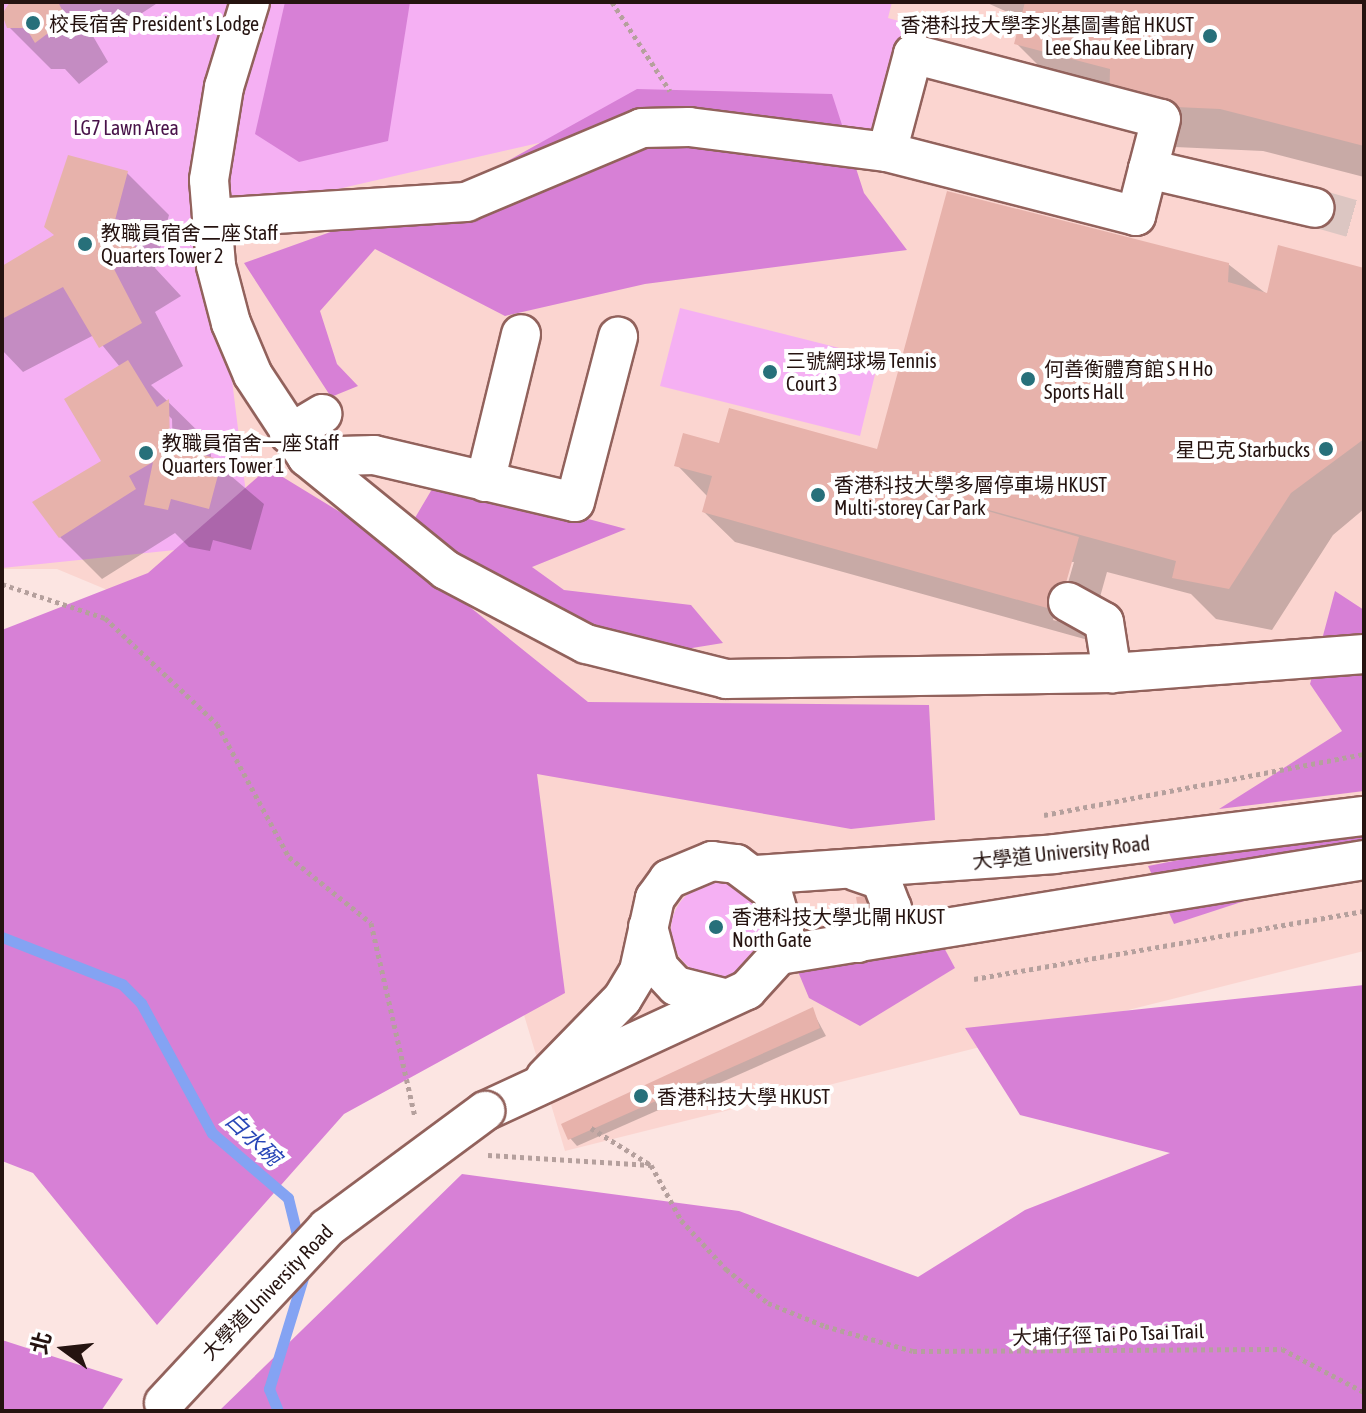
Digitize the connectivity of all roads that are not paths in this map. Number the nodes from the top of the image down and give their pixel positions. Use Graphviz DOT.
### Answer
graph roads {
  1 [pos="250,2"];
  2 [pos="887,152"];
  3 [pos="1148,169"];
  4 [pos="1315,208"];
  5 [pos="212,218"];
  6 [pos="521,334"];
  7 [pos="618,337"];
  8 [pos="322,414"];
  9 [pos="298,445"];
  10 [pos="485,482"];
  11 [pos="1068,602"];
  12 [pos="1364,654"];
  13 [pos="1112,673"];
  14 [pos="1364,816"];
  15 [pos="1364,860"];
  16 [pos="855,871"];
  17 [pos="757,875"];
  18 [pos="648,921"];
  19 [pos="858,943"];
  20 [pos="779,955"];
  21 [pos="724,998"];
  22 [pos="545,1078"];
  23 [pos="161,1407"];
  1 -- 5 [label="street"];
  2 -- 3 [label="street"];
  2 -- 3 [label="street"];
  2 -- 5 [label="street"];
  3 -- 4 [label="street"];
  5 -- 9 [label="street"];
  6 -- 10 [label="street"];
  7 -- 10 [label="street"];
  8 -- 9 [label="street"];
  9 -- 10 [label="street"];
  9 -- 13 [label="street"];
  11 -- 13 [label="street"];
  12 -- 13 [label="street"];
  14 -- 16 [label="street, 大學道 University Road"];
  15 -- 19 [label="street"];
  16 -- 17 [label="street, 大學道 University Road"];
  16 -- 19 [label="street"];
  17 -- 18 [label="street, 大學道 University Road"];
  17 -- 20 [label="street"];
  18 -- 21 [label="street"];
  18 -- 22 [label="street, 大學道 University Road"];
  19 -- 20 [label="street"];
  20 -- 21 [label="street, 大學道 University Road"];
  21 -- 22 [label="street, 大學道 University Road"];
  22 -- 23 [label="street, 大學道 University Road, bridge"];
}
